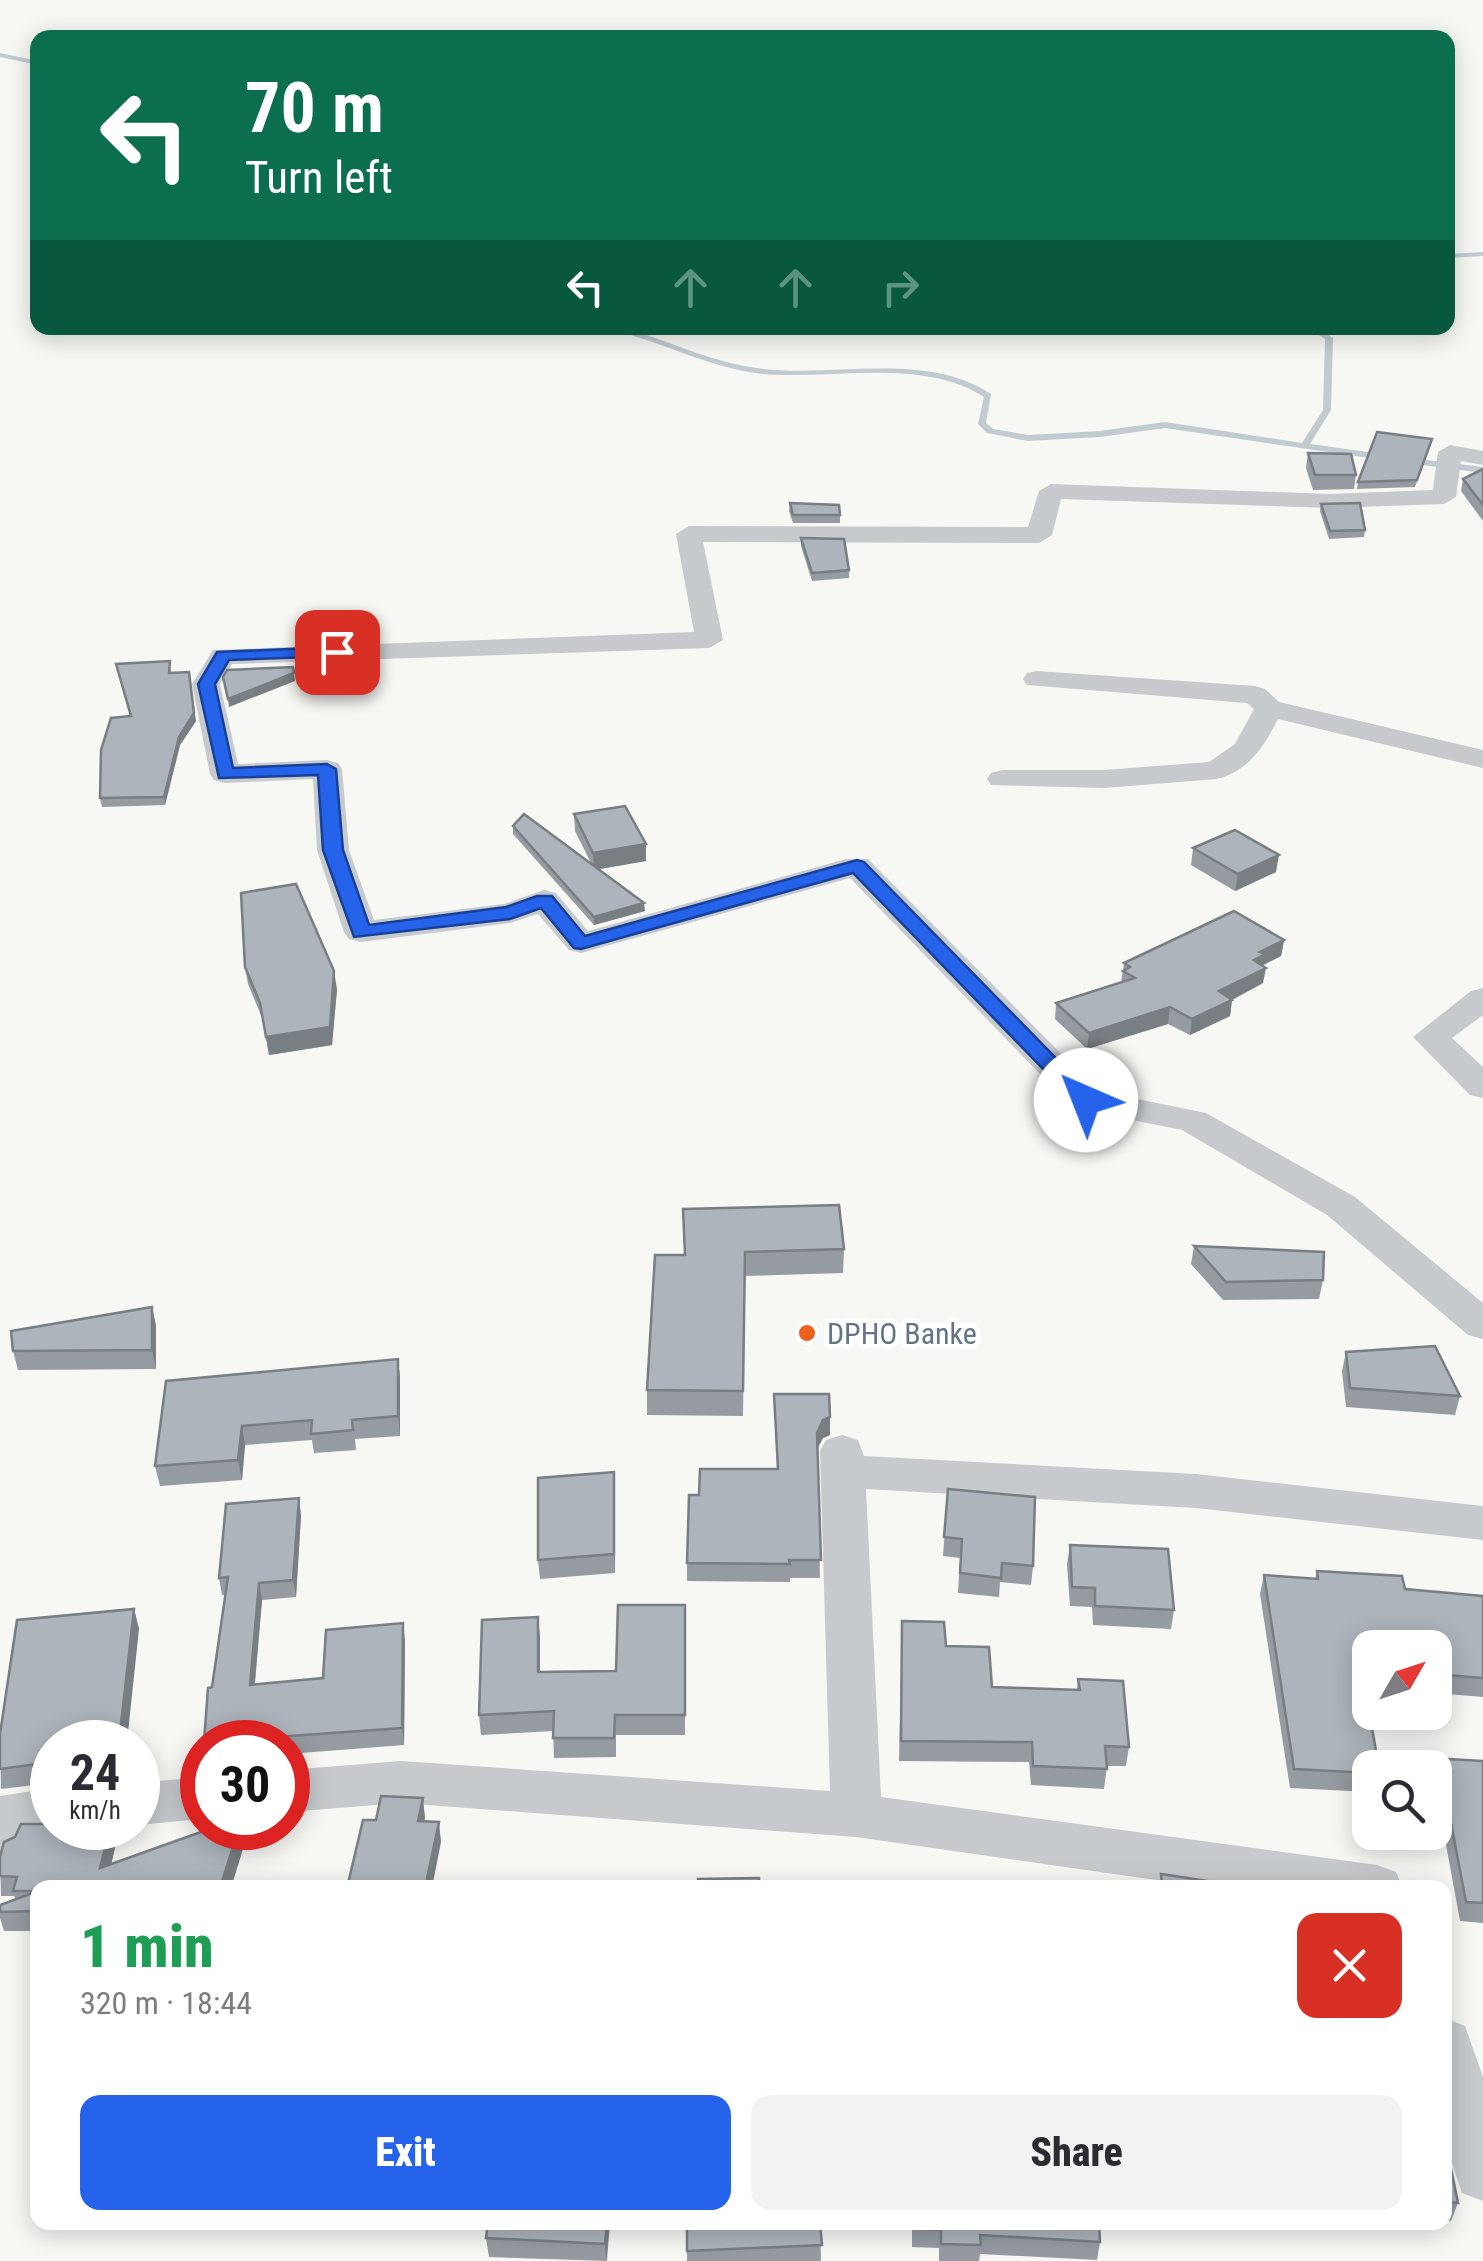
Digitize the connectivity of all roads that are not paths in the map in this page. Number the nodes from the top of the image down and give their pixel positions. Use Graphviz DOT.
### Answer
graph roads {
  1 [pos="1483,458"];
  2 [pos="1037,680"];
  3 [pos="1269,708"];
  4 [pos="1483,759"];
  5 [pos="1002,779"];
  6 [pos="1483,998"];
  7 [pos="1483,1087"];
  8 [pos="1483,1325"];
  9 [pos="1483,1523"];
  10 [pos="310,1789"];
  11 [pos="30,1812"];
  12 [pos="856,1815"];
  13 [pos="0,1839"];
  14 [pos="1320,1880"];
  15 [pos="1452,2068"];
  16 [pos="1483,2173"];
  1 -- 8 [label="street"];
  2 -- 3 [label="street"];
  3 -- 4 [label="street"];
  3 -- 5 [label="street"];
  6 -- 7 [label="street"];
  9 -- 12 [label="street"];
  10 -- 12 [label="street"];
  11 -- 13 [label="street"];
  12 -- 14 [label="street"];
  15 -- 16 [label="street"];
}
